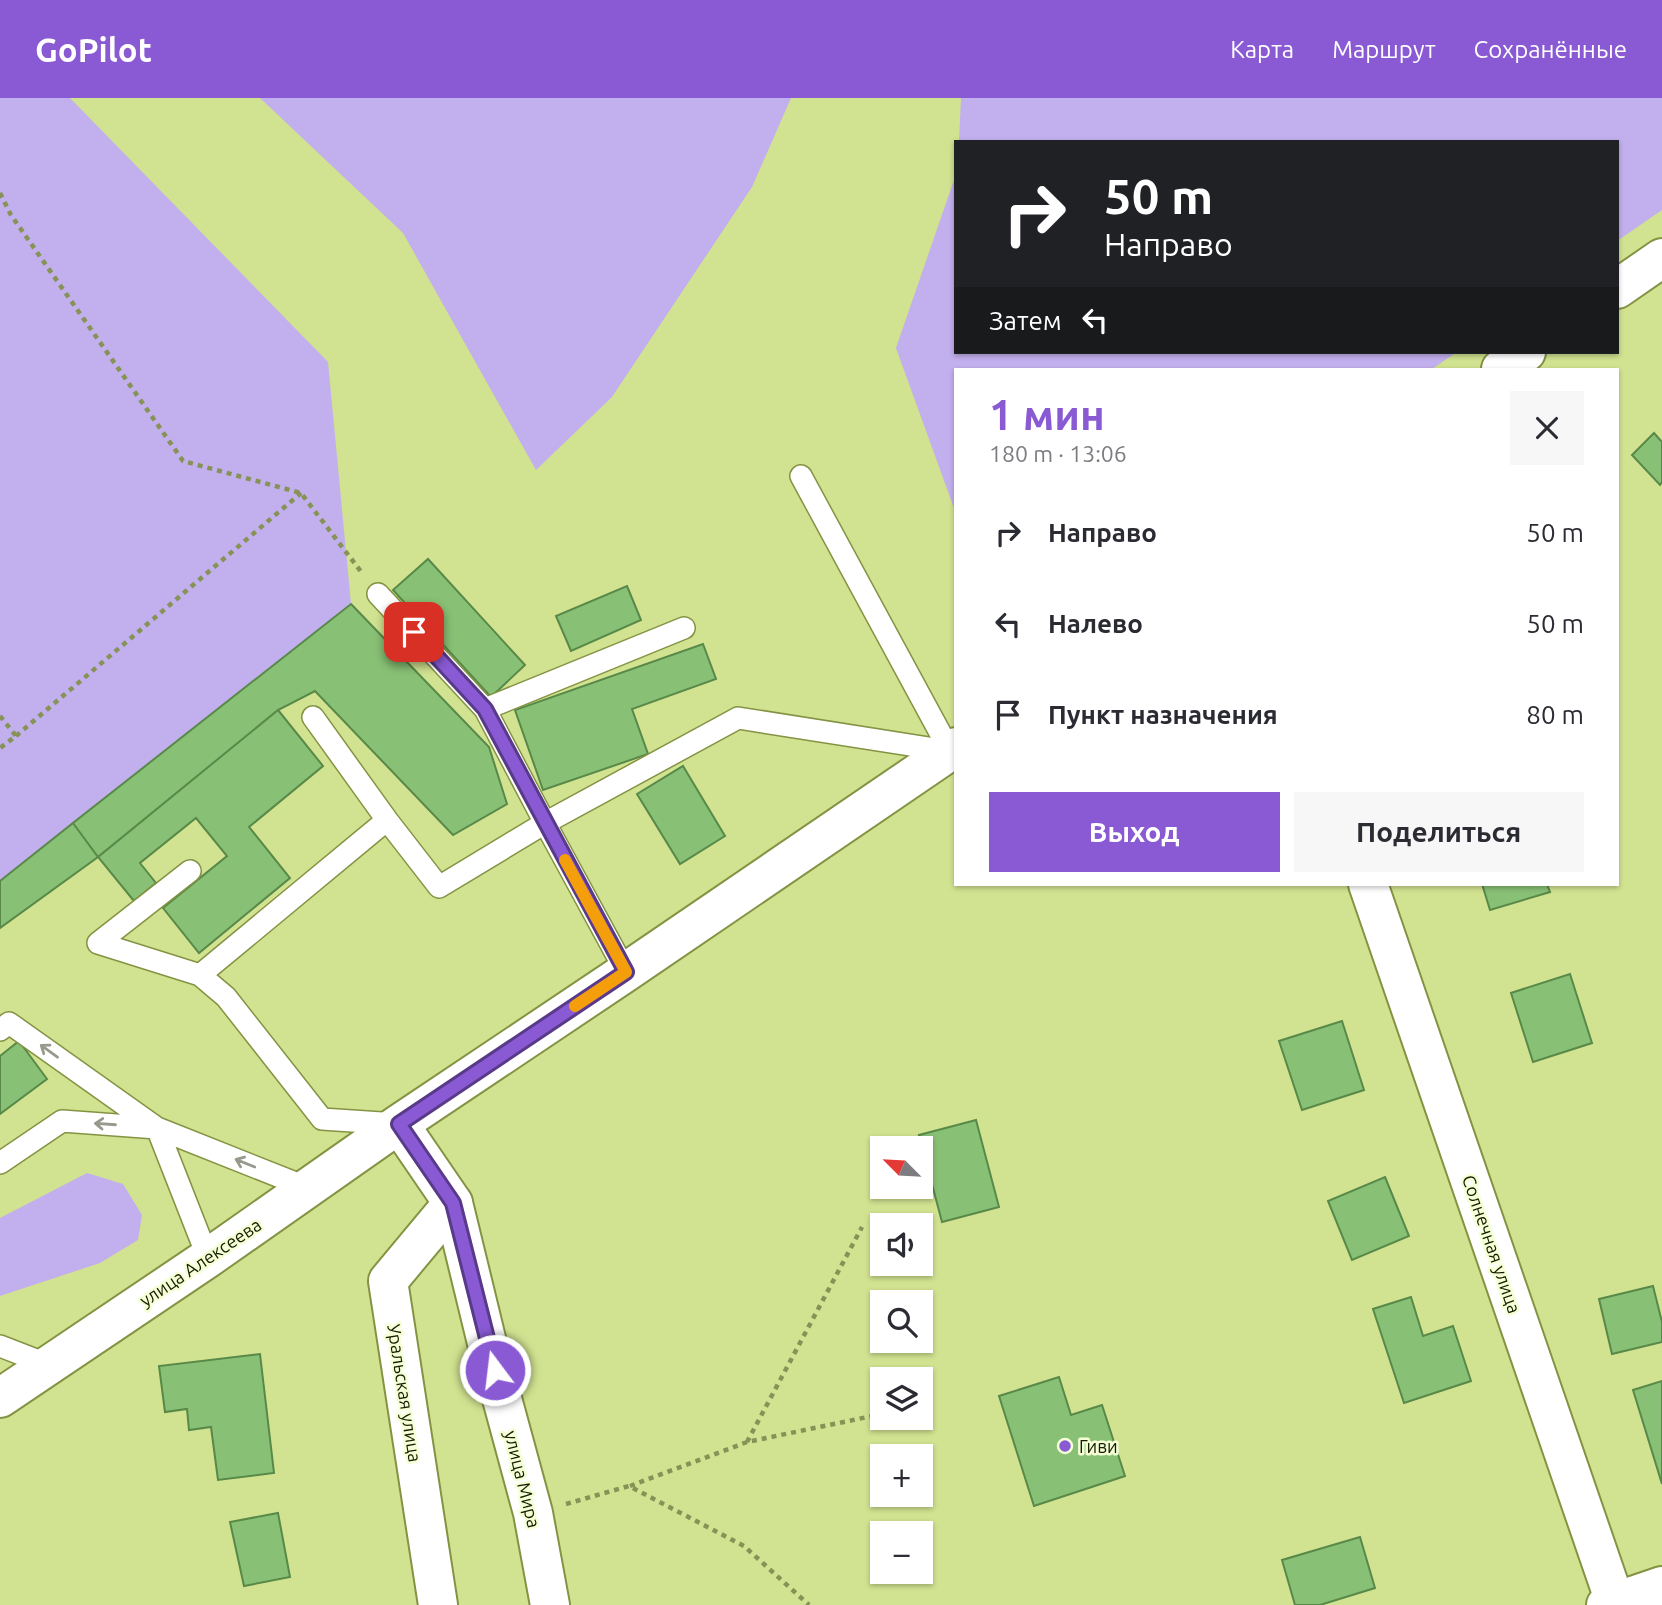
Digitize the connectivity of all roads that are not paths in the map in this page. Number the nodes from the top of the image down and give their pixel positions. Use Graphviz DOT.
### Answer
graph roads {
  1 [pos="1662,258"];
  2 [pos="1619,288"];
  3 [pos="1523,354"];
  4 [pos="1502,368"];
  5 [pos="801,476"];
  6 [pos="378,594"];
  7 [pos="684,628"];
  8 [pos="485,709"];
  9 [pos="313,717"];
  10 [pos="953,749"];
  11 [pos="387,820"];
  12 [pos="545,823"];
  13 [pos="190,871"];
  14 [pos="1369,886"];
  15 [pos="626,972"];
  16 [pos="200,975"];
  17 [pos="0,1030"];
  18 [pos="399,1124"];
  19 [pos="157,1128"];
  20 [pos="0,1163"];
  21 [pos="308,1188"];
  22 [pos="453,1203"];
  23 [pos="208,1258"];
  24 [pos="0,1346"];
  25 [pos="49,1365"];
  26 [pos="0,1398"];
  27 [pos="1662,1586"];
  28 [pos="1613,1604"];
  29 [pos="438,1605"];
  30 [pos="550,1605"];
  1 -- 2 [label="main road"];
  3 -- 4 [label="main road"];
  5 -- 10 [label="lane"];
  6 -- 8 [label="lane"];
  7 -- 8 [label="lane"];
  8 -- 12 [label="lane"];
  9 -- 11 [label="lane"];
  10 -- 12 [label="lane"];
  10 -- 15 [label="main road, улица Алексеева"];
  11 -- 12 [label="lane"];
  11 -- 16 [label="lane"];
  12 -- 15 [label="lane"];
  13 -- 16 [label="lane"];
  14 -- 28 [label="main road, Солнечная улица"];
  15 -- 18 [label="main road, улица Алексеева"];
  16 -- 18 [label="lane"];
  19 -- 17 [label="lane, one-way"];
  18 -- 21 [label="main road, улица Алексеева"];
  18 -- 22 [label="main road, улица Мира"];
  19 -- 20 [label="lane, one-way"];
  21 -- 19 [label="lane, one-way"];
  19 -- 23 [label="lane"];
  21 -- 23 [label="main road, улица Алексеева"];
  22 -- 29 [label="main road, Уральская улица"];
  22 -- 30 [label="main road, улица Мира"];
  23 -- 25 [label="main road, улица Алексеева"];
  24 -- 25 [label="lane"];
  25 -- 26 [label="main road, улица Алексеева"];
  27 -- 28 [label="main road"];
}
